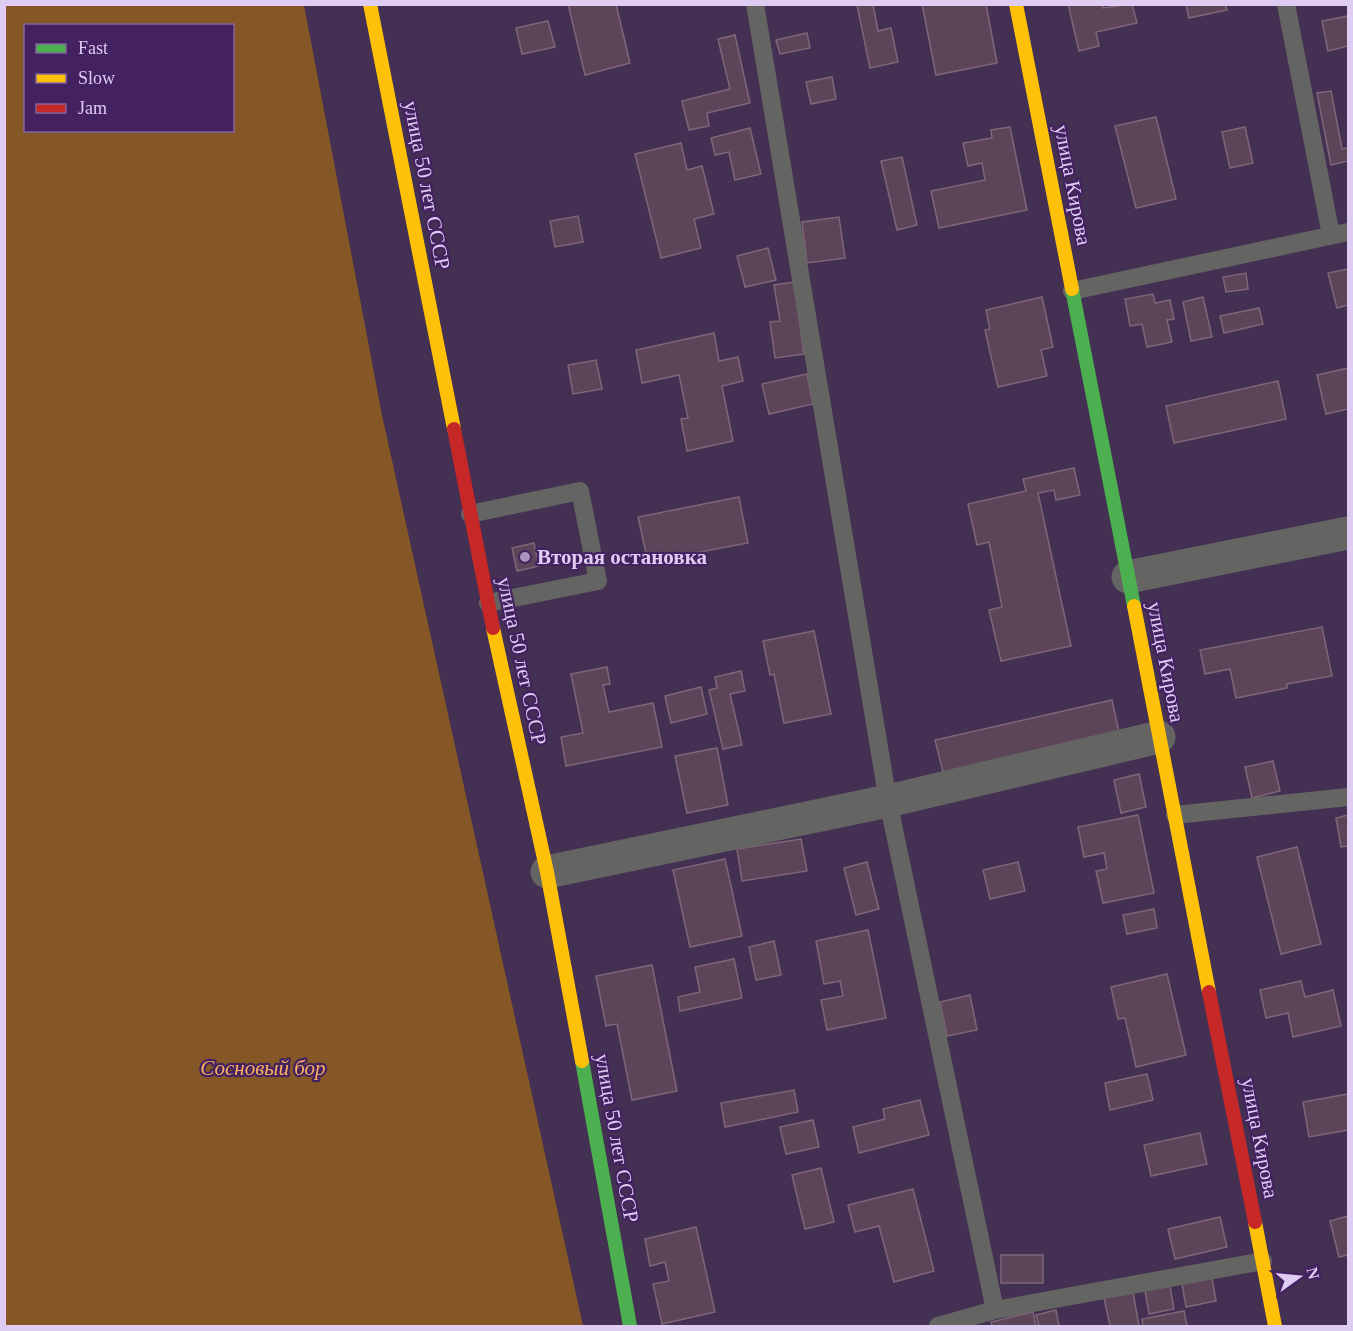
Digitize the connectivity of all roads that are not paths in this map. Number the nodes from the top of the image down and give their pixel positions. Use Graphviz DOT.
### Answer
graph roads {
  1 [pos="370,4"];
  2 [pos="755,4"];
  3 [pos="1016,4"];
  4 [pos="1286,4"];
  5 [pos="1340,233"];
  6 [pos="1072,291"];
  7 [pos="470,514"];
  8 [pos="1348,533"];
  9 [pos="1128,577"];
  10 [pos="488,603"];
  11 [pos="1159,737"];
  12 [pos="1348,797"];
  13 [pos="888,801"];
  14 [pos="1175,815"];
  15 [pos="547,872"];
  16 [pos="1263,1261"];
  17 [pos="995,1310"];
  18 [pos="630,1326"];
  19 [pos="938,1326"];
  20 [pos="1275,1326"];
  1 -- 7 [label="street, улица 50 лет СССР"];
  2 -- 13 [label="lane"];
  3 -- 6 [label="street, улица Кирова"];
  4 -- 5 [label="lane"];
  5 -- 6 [label="lane"];
  6 -- 9 [label="street, улица Кирова"];
  7 -- 10 [label="street, улица 50 лет СССР"];
  7 -- 10 [label="lane"];
  8 -- 9 [label="street"];
  9 -- 11 [label="street, улица Кирова"];
  10 -- 15 [label="street, улица 50 лет СССР"];
  11 -- 13 [label="street"];
  11 -- 14 [label="street, улица Кирова"];
  12 -- 14 [label="lane"];
  13 -- 15 [label="street"];
  13 -- 17 [label="lane"];
  14 -- 16 [label="street, улица Кирова"];
  15 -- 18 [label="street, улица 50 лет СССР"];
  16 -- 17 [label="lane"];
  16 -- 20 [label="street, улица Кирова"];
  17 -- 19 [label="lane"];
}
